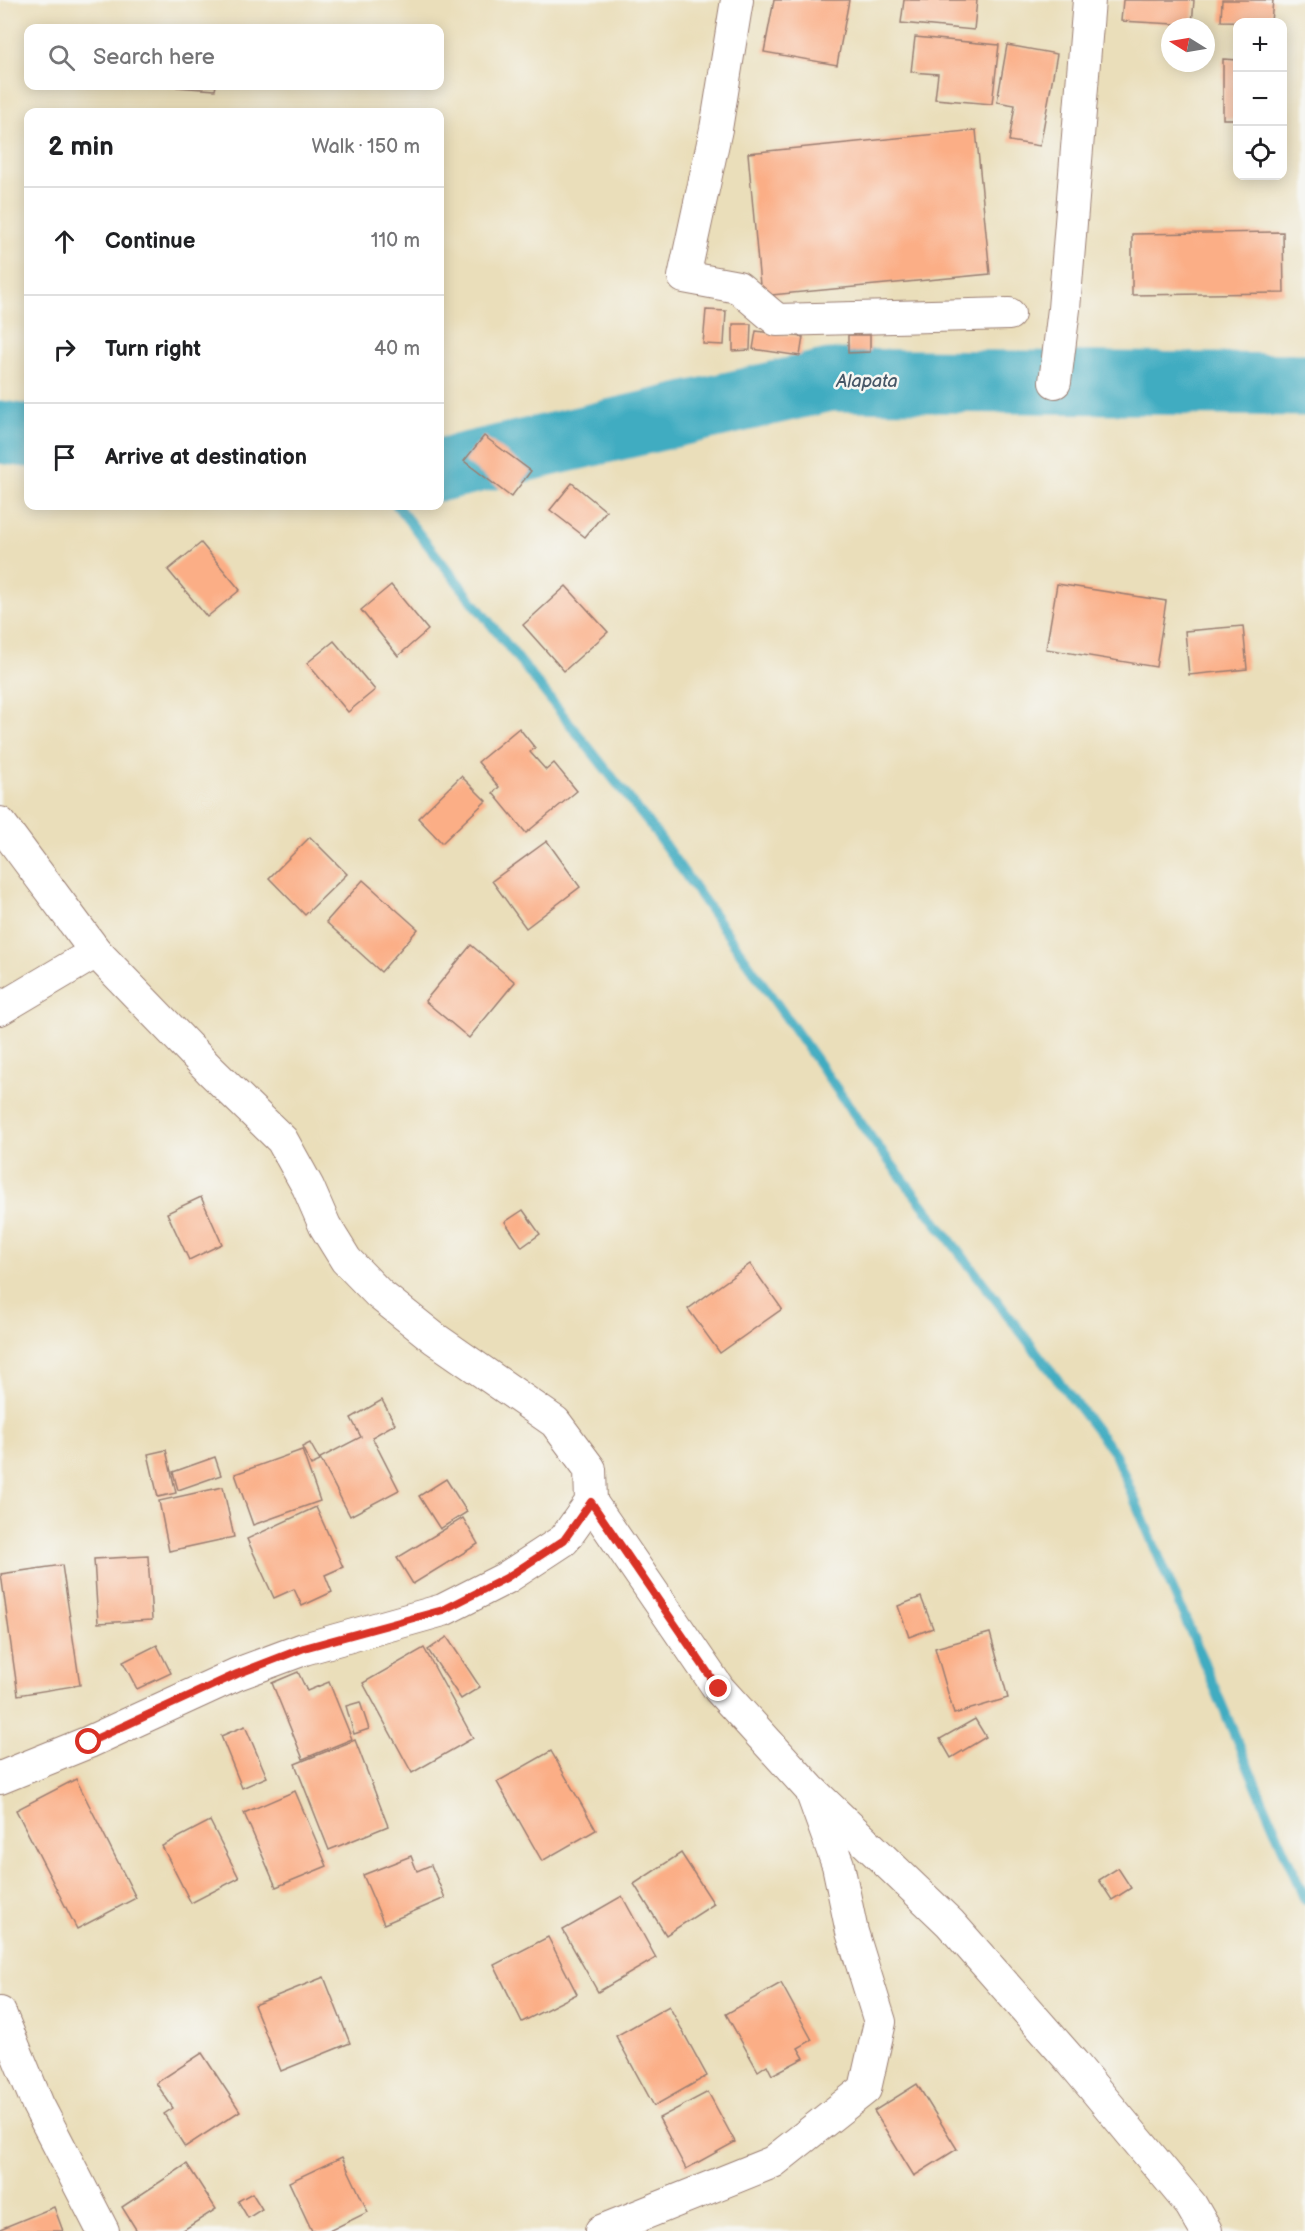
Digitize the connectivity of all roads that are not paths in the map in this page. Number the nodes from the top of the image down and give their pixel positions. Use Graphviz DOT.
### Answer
graph roads {
  1 [pos="737,0"];
  2 [pos="1089,0"];
  3 [pos="1009,314"];
  4 [pos="1055,382"];
  5 [pos="0,823"];
  6 [pos="96,952"];
  7 [pos="0,1009"];
  8 [pos="591,1502"];
  9 [pos="0,1778"];
  10 [pos="810,1789"];
  11 [pos="0,2013"];
  12 [pos="103,2231"];
  13 [pos="601,2231"];
  14 [pos="1206,2231"];
  1 -- 3 [label="street"];
  2 -- 4 [label="street"];
  5 -- 6 [label="street"];
  6 -- 7 [label="street"];
  6 -- 8 [label="street"];
  8 -- 9 [label="street"];
  8 -- 10 [label="street"];
  10 -- 13 [label="street"];
  10 -- 14 [label="street"];
  11 -- 12 [label="street"];
}
